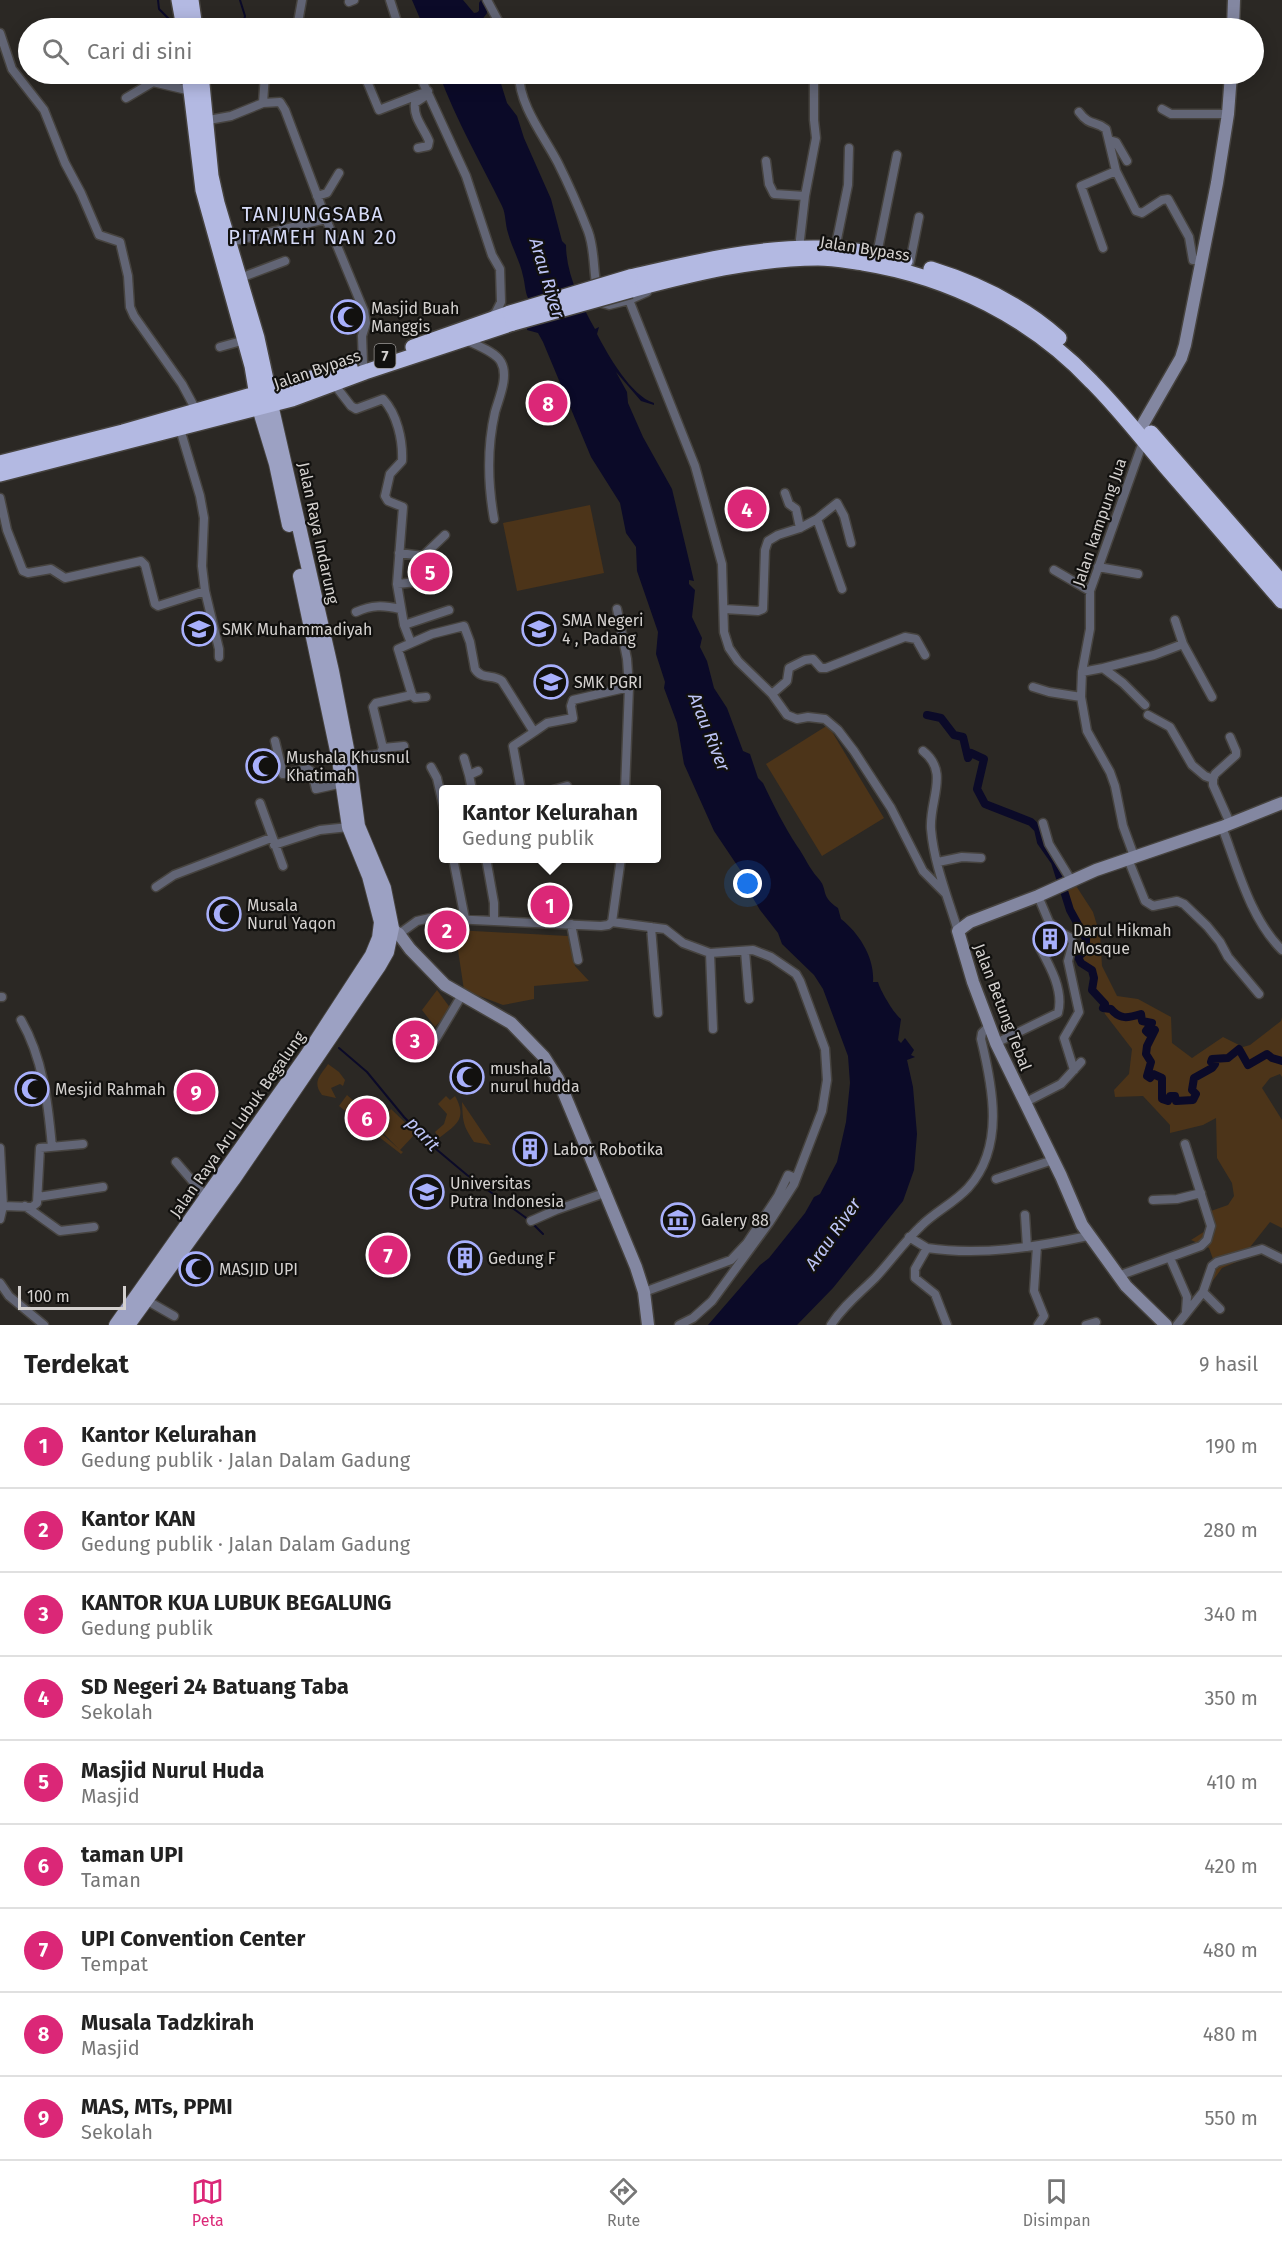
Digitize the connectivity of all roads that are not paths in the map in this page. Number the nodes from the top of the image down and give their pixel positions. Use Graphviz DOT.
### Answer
graph roads {
  1 [pos="179,0"];
  2 [pos="191,0"];
  3 [pos="302,0"];
  4 [pos="390,0"];
  5 [pos="487,0"];
  6 [pos="1234,0"];
  7 [pos="182,18"];
  8 [pos="194,18"];
  9 [pos="299,18"];
  10 [pos="396,18"];
  11 [pos="497,18"];
  12 [pos="1233,18"];
  13 [pos="0,33"];
  14 [pos="18,76"];
  15 [pos="24,84"];
  16 [pos="150,84"];
  17 [pos="161,84"];
  18 [pos="190,84"];
  19 [pos="201,84"];
  20 [pos="264,84"];
  21 [pos="368,84"];
  22 [pos="425,84"];
  23 [pos="520,84"];
  24 [pos="814,84"];
  25 [pos="1230,84"];
  26 [pos="191,91"];
  27 [pos="429,92"];
  28 [pos="126,98"];
  29 [pos="263,103"];
  30 [pos="1162,109"];
  31 [pos="1079,112"];
  32 [pos="1227,114"];
  33 [pos="199,121"];
  34 [pos="1109,140"];
  35 [pos="418,148"];
  36 [pos="849,148"];
  37 [pos="897,155"];
  38 [pos="766,161"];
  39 [pos="1127,161"];
  40 [pos="1116,171"];
  41 [pos="339,172"];
  42 [pos="317,196"];
  43 [pos="805,196"];
  44 [pos="919,217"];
  45 [pos="326,219"];
  46 [pos="230,242"];
  47 [pos="799,248"];
  48 [pos="1103,248"];
  49 [pos="835,249"];
  50 [pos="819,253"];
  51 [pos="877,254"];
  52 [pos="1201,260"];
  53 [pos="285,261"];
  54 [pos="910,262"];
  55 [pos="240,278"];
  56 [pos="630,289"];
  57 [pos="981,295"];
  58 [pos="512,318"];
  59 [pos="487,320"];
  60 [pos="245,340"];
  61 [pos="466,340"];
  62 [pos="220,347"];
  63 [pos="363,363"];
  64 [pos="332,384"];
  65 [pos="264,399"];
  66 [pos="196,410"];
  67 [pos="180,429"];
  68 [pos="1144,431"];
  69 [pos="0,463"];
  70 [pos="0,474"];
  71 [pos="785,493"];
  72 [pos="0,498"];
  73 [pos="494,519"];
  74 [pos="817,519"];
  75 [pos="800,528"];
  76 [pos="445,535"];
  77 [pos="851,543"];
  78 [pos="399,553"];
  79 [pos="423,556"];
  80 [pos="1098,567"];
  81 [pos="1054,570"];
  82 [pos="1138,574"];
  83 [pos="1282,583"];
  84 [pos="397,584"];
  85 [pos="842,589"];
  86 [pos="205,591"];
  87 [pos="1090,591"];
  88 [pos="1281,598"];
  89 [pos="400,609"];
  90 [pos="616,609"];
  91 [pos="723,609"];
  92 [pos="449,610"];
  93 [pos="356,612"];
  94 [pos="1175,620"];
  95 [pos="404,625"];
  96 [pos="411,643"];
  97 [pos="1183,644"];
  98 [pos="925,655"];
  99 [pos="219,657"];
  100 [pos="1103,668"];
  101 [pos="1082,672"];
  102 [pos="629,687"];
  103 [pos="1033,687"];
  104 [pos="772,694"];
  105 [pos="412,695"];
  106 [pos="426,697"];
  107 [pos="1081,697"];
  108 [pos="1212,697"];
  109 [pos="1145,705"];
  110 [pos="1149,715"];
  111 [pos="534,732"];
  112 [pos="1230,737"];
  113 [pos="275,741"];
  114 [pos="404,746"];
  115 [pos="383,748"];
  116 [pos="923,751"];
  117 [pos="464,758"];
  118 [pos="344,759"];
  119 [pos="431,767"];
  120 [pos="1213,780"];
  121 [pos="344,783"];
  122 [pos="472,785"];
  123 [pos="520,785"];
  124 [pos="625,785"];
  125 [pos="439,787"];
  126 [pos="260,803"];
  127 [pos="1282,803"];
  128 [pos="1043,823"];
  129 [pos="1226,825"];
  130 [pos="349,826"];
  131 [pos="273,842"];
  132 [pos="981,858"];
  133 [pos="1131,858"];
  134 [pos="938,862"];
  135 [pos="454,863"];
  136 [pos="487,863"];
  137 [pos="620,863"];
  138 [pos="283,866"];
  139 [pos="1066,882"];
  140 [pos="156,887"];
  141 [pos="945,893"];
  142 [pos="1038,896"];
  143 [pos="465,919"];
  144 [pos="494,920"];
  145 [pos="612,922"];
  146 [pos="571,924"];
  147 [pos="651,927"];
  148 [pos="391,928"];
  149 [pos="958,931"];
  150 [pos="379,938"];
  151 [pos="1040,948"];
  152 [pos="410,949"];
  153 [pos="1282,950"];
  154 [pos="745,951"];
  155 [pos="387,952"];
  156 [pos="710,953"];
  157 [pos="372,955"];
  158 [pos="578,960"];
  159 [pos="1259,994"];
  160 [pos="462,995"];
  161 [pos="749,999"];
  162 [pos="658,1013"];
  163 [pos="21,1020"];
  164 [pos="989,1026"];
  165 [pos="713,1029"];
  166 [pos="434,1042"];
  167 [pos="996,1043"];
  168 [pos="311,1058"];
  169 [pos="1081,1062"];
  170 [pos="1074,1070"];
  171 [pos="1024,1103"];
  172 [pos="83,1144"];
  173 [pos="1185,1144"];
  174 [pos="52,1147"];
  175 [pos="0,1148"];
  176 [pos="1053,1160"];
  177 [pos="176,1162"];
  178 [pos="996,1179"];
  179 [pos="794,1184"];
  180 [pos="103,1187"];
  181 [pos="607,1192"];
  182 [pos="1201,1193"];
  183 [pos="38,1197"];
  184 [pos="207,1198"];
  185 [pos="1153,1200"];
  186 [pos="3,1206"];
  187 [pos="25,1206"];
  188 [pos="1025,1215"];
  189 [pos="0,1219"];
  190 [pos="531,1221"];
  191 [pos="94,1227"];
  192 [pos="1088,1236"];
  193 [pos="909,1237"];
  194 [pos="178,1246"];
  195 [pos="1037,1246"];
  196 [pos="1027,1247"];
  197 [pos="927,1248"];
  198 [pos="1170,1258"];
  199 [pos="1282,1259"];
  200 [pos="1118,1276"];
  201 [pos="0,1283"];
  202 [pos="644,1292"];
  203 [pos="1203,1292"];
  204 [pos="146,1300"];
  205 [pos="1220,1309"];
  206 [pos="1186,1312"];
  207 [pos="174,1317"];
  208 [pos="1096,1322"];
  209 [pos="44,1325"];
  210 [pos="116,1325"];
  211 [pos="128,1325"];
  212 [pos="648,1325"];
  213 [pos="679,1325"];
  214 [pos="831,1325"];
  215 [pos="947,1325"];
  216 [pos="1038,1325"];
  217 [pos="1086,1325"];
  218 [pos="1166,1325"];
  219 [pos="1177,1325"];
  1 -- 7 [label="highway"];
  2 -- 8 [label="highway"];
  3 -- 9 [label="street"];
  4 -- 10 [label="street"];
  5 -- 11 [label="street"];
  6 -- 12 [label="street"];
  13 -- 14 [label="street"];
  15 -- 66 [label="street"];
  16 -- 28 [label="street"];
  17 -- 26 [label="street"];
  18 -- 26 [label="highway, Jalan Raya Indarung"];
  19 -- 33 [label="highway, Jalan Raya Indarung"];
  20 -- 29 [label="street"];
  21 -- 27 [label="street"];
  22 -- 27 [label="street"];
  23 -- 56 [label="street"];
  24 -- 43 [label="street"];
  25 -- 32 [label="street, Jalan kampung Jua"];
  26 -- 33 [label="highway, Jalan Raya Indarung"];
  27 -- 35 [label="street"];
  27 -- 59 [label="street"];
  29 -- 33 [label="street"];
  29 -- 42 [label="street"];
  30 -- 32 [label="street"];
  31 -- 34 [label="street"];
  32 -- 52 [label="street, Jalan kampung Jua"];
  33 -- 46 [label="highway, Jalan Raya Indarung"];
  33 -- 60 [label="highway, Jalan Raya Indarung"];
  34 -- 39 [label="street"];
  34 -- 40 [label="street"];
  36 -- 49 [label="street"];
  37 -- 51 [label="street"];
  38 -- 43 [label="street"];
  40 -- 48 [label="street"];
  40 -- 52 [label="street"];
  41 -- 42 [label="street"];
  42 -- 45 [label="street"];
  43 -- 47 [label="street"];
  44 -- 54 [label="street"];
  45 -- 46 [label="street"];
  45 -- 63 [label="street"];
  46 -- 55 [label="highway, Jalan Raya Indarung"];
  47 -- 50 [label="highway, Jalan Bypass"];
  47 -- 56 [label="highway, Jalan Bypass"];
  49 -- 50 [label="highway, Jalan Bypass"];
  49 -- 51 [label="highway, Jalan Bypass"];
  50 -- 56 [label="highway, Jalan Bypass"];
  50 -- 57 [label="highway, Jalan Bypass"];
  51 -- 54 [label="highway, Jalan Bypass"];
  52 -- 68 [label="street, Jalan kampung Jua"];
  53 -- 55 [label="street"];
  54 -- 57 [label="highway, Jalan Bypass"];
  55 -- 65 [label="highway, Jalan Raya Indarung"];
  56 -- 58 [label="highway, Jalan Bypass, bridge"];
  56 -- 91 [label="street"];
  57 -- 68 [label="highway, Jalan Bypass"];
  58 -- 59 [label="highway, Jalan Bypass / 7"];
  58 -- 61 [label="highway, Jalan Bypass"];
  59 -- 63 [label="highway, Jalan Bypass / 7"];
  60 -- 62 [label="street"];
  60 -- 65 [label="highway, Jalan Raya Indarung"];
  61 -- 64 [label="highway, Jalan Bypass"];
  61 -- 73 [label="street"];
  63 -- 65 [label="highway, Jalan Bypass / 7"];
  64 -- 65 [label="highway, Jalan Bypass / 7"];
  64 -- 78 [label="street"];
  65 -- 66 [label="highway, 7"];
  65 -- 67 [label="highway, 7"];
  65 -- 118 [label="main road, Jalan Raya Indarung"];
  66 -- 69 [label="highway, 7"];
  67 -- 70 [label="highway, 7"];
  67 -- 86 [label="street"];
  68 -- 80 [label="street, Jalan kampung Jua"];
  68 -- 83 [label="highway, Jalan Bypass"];
  68 -- 88 [label="highway, Jalan Bypass"];
  71 -- 75 [label="street"];
  72 -- 86 [label="street"];
  74 -- 75 [label="street"];
  74 -- 77 [label="street"];
  74 -- 85 [label="street"];
  75 -- 91 [label="street"];
  76 -- 79 [label="street"];
  78 -- 79 [label="street"];
  78 -- 84 [label="street"];
  79 -- 84 [label="street"];
  80 -- 82 [label="street"];
  80 -- 87 [label="street, Jalan kampung Jua"];
  81 -- 87 [label="street"];
  84 -- 89 [label="street"];
  86 -- 99 [label="street"];
  87 -- 101 [label="street, Jalan kampung Jua"];
  89 -- 93 [label="street"];
  89 -- 95 [label="street"];
  90 -- 102 [label="street"];
  91 -- 104 [label="street"];
  92 -- 95 [label="street"];
  94 -- 97 [label="street"];
  95 -- 96 [label="street"];
  96 -- 105 [label="street"];
  96 -- 111 [label="street"];
  97 -- 100 [label="street"];
  97 -- 108 [label="street"];
  98 -- 104 [label="street"];
  100 -- 101 [label="street"];
  100 -- 109 [label="street"];
  101 -- 107 [label="street, Jalan kampung Jua"];
  102 -- 111 [label="street"];
  102 -- 124 [label="street"];
  103 -- 107 [label="street"];
  104 -- 141 [label="street"];
  105 -- 106 [label="street"];
  105 -- 115 [label="street"];
  107 -- 133 [label="street, Jalan kampung Jua"];
  110 -- 120 [label="street"];
  111 -- 123 [label="street"];
  112 -- 120 [label="street"];
  113 -- 121 [label="street"];
  114 -- 115 [label="street"];
  115 -- 118 [label="street"];
  116 -- 134 [label="street"];
  117 -- 122 [label="street"];
  118 -- 121 [label="main road, Jalan Raya Indarung"];
  118 -- 148 [label="main road, Jalan Raya Indarung"];
  119 -- 125 [label="street"];
  120 -- 129 [label="street"];
  121 -- 130 [label="main road, Jalan Raya Indarung"];
  126 -- 131 [label="street"];
  127 -- 129 [label="street, Jalan Betung Tebal"];
  128 -- 139 [label="street"];
  129 -- 133 [label="street, Jalan Betung Tebal"];
  129 -- 153 [label="street"];
  130 -- 131 [label="street"];
  130 -- 148 [label="main road, Jalan Raya Indarung"];
  131 -- 138 [label="street"];
  131 -- 140 [label="street"];
  132 -- 134 [label="street"];
  133 -- 139 [label="street, Jalan Betung Tebal"];
  133 -- 159 [label="street, Jalan kampung Jua"];
  134 -- 141 [label="street"];
  135 -- 143 [label="street"];
  136 -- 144 [label="street"];
  137 -- 145 [label="street"];
  139 -- 142 [label="street, Jalan Betung Tebal"];
  141 -- 149 [label="street"];
  142 -- 149 [label="street, Jalan Betung Tebal"];
  142 -- 170 [label="street"];
  143 -- 144 [label="street"];
  143 -- 148 [label="street"];
  144 -- 146 [label="street"];
  145 -- 146 [label="street"];
  145 -- 147 [label="street"];
  146 -- 158 [label="street"];
  147 -- 156 [label="street"];
  147 -- 162 [label="street"];
  148 -- 150 [label="main road, Jalan Raya Indarung"];
  148 -- 152 [label="street"];
  148 -- 155 [label="main road, Jalan Raya Indarung"];
  149 -- 164 [label="street, Jalan Betung Tebal"];
  150 -- 157 [label="main road, Jalan Raya Aru Lubuk Begalung"];
  151 -- 167 [label="street"];
  152 -- 155 [label="street"];
  152 -- 160 [label="street"];
  154 -- 156 [label="street"];
  154 -- 161 [label="street"];
  154 -- 179 [label="street"];
  155 -- 157 [label="street"];
  155 -- 168 [label="main road, Jalan Raya Aru Lubuk Begalung"];
  156 -- 165 [label="street"];
  157 -- 168 [label="main road, Jalan Raya Aru Lubuk Begalung"];
  160 -- 166 [label="street"];
  160 -- 181 [label="street"];
  163 -- 174 [label="street"];
  164 -- 167 [label="street, Jalan Betung Tebal"];
  164 -- 193 [label="street"];
  167 -- 171 [label="street, Jalan Betung Tebal"];
  168 -- 184 [label="main road, Jalan Raya Aru Lubuk Begalung"];
  168 -- 194 [label="main road, Jalan Raya Aru Lubuk Begalung"];
  169 -- 170 [label="street"];
  170 -- 171 [label="street"];
  171 -- 176 [label="street, Jalan Betung Tebal"];
  172 -- 174 [label="street"];
  173 -- 182 [label="street"];
  174 -- 183 [label="street"];
  175 -- 186 [label="street"];
  176 -- 178 [label="street"];
  176 -- 192 [label="street, Jalan Betung Tebal"];
  177 -- 184 [label="street"];
  179 -- 202 [label="street"];
  179 -- 213 [label="street"];
  180 -- 183 [label="street"];
  181 -- 190 [label="street"];
  181 -- 202 [label="street"];
  182 -- 185 [label="street"];
  182 -- 198 [label="street"];
  183 -- 187 [label="street"];
  184 -- 194 [label="main road, Jalan Raya Aru Lubuk Begalung"];
  186 -- 187 [label="street"];
  186 -- 189 [label="street"];
  187 -- 191 [label="street"];
  188 -- 196 [label="street"];
  192 -- 195 [label="street"];
  192 -- 200 [label="street, Jalan Betung Tebal"];
  193 -- 197 [label="street"];
  193 -- 214 [label="street"];
  194 -- 204 [label="main road, Jalan Raya Aru Lubuk Begalung"];
  194 -- 210 [label="main road, Jalan Raya Aru Lubuk Begalung"];
  195 -- 196 [label="street"];
  195 -- 216 [label="street"];
  196 -- 197 [label="street"];
  197 -- 215 [label="street"];
  198 -- 200 [label="street"];
  198 -- 206 [label="street"];
  199 -- 203 [label="street"];
  200 -- 218 [label="street, Jalan Betung Tebal"];
  201 -- 209 [label="street"];
  202 -- 212 [label="street"];
  203 -- 205 [label="street"];
  203 -- 206 [label="street"];
  204 -- 207 [label="street"];
  204 -- 211 [label="main road, Jalan Raya Aru Lubuk Begalung"];
  206 -- 219 [label="street"];
  208 -- 217 [label="street"];
}
